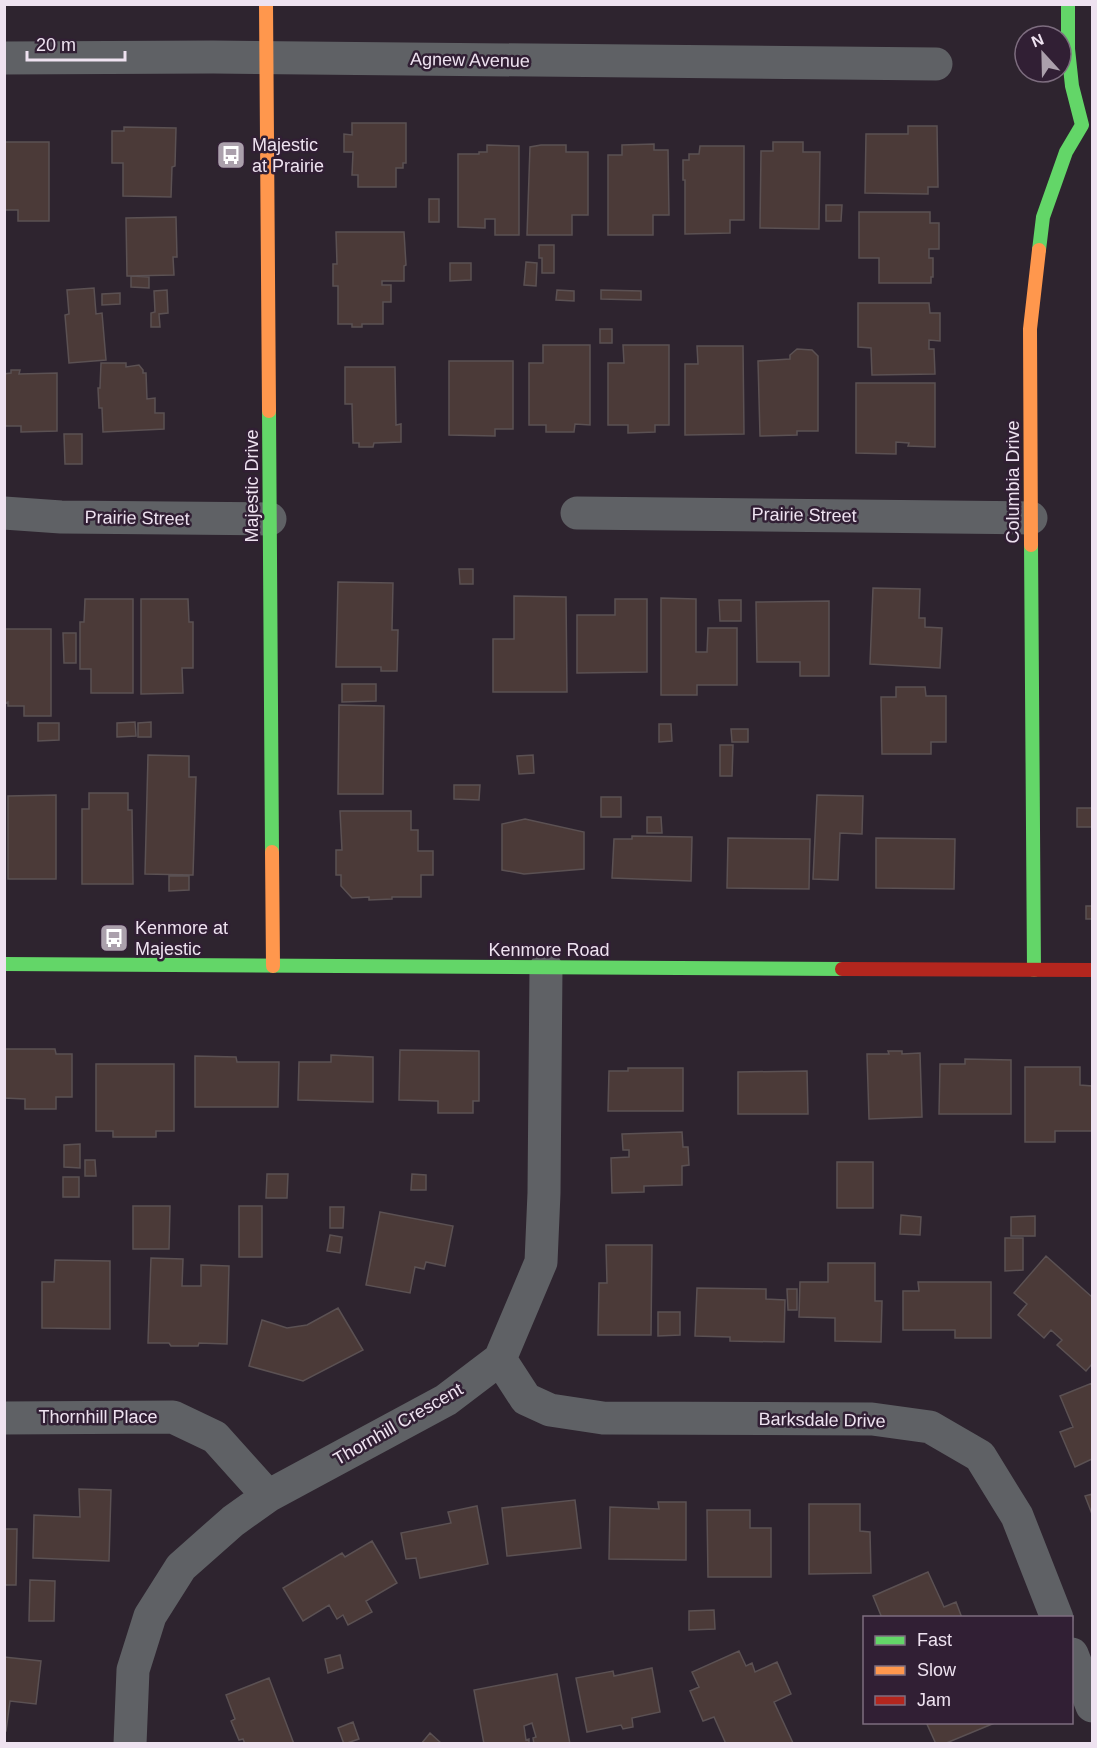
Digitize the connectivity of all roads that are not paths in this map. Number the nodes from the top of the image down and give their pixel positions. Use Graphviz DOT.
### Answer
graph roads {
  1 [pos="266,4"];
  2 [pos="1068,4"];
  3 [pos="4,58"];
  4 [pos="266,58"];
  5 [pos="936,64"];
  6 [pos="1087,125"];
  7 [pos="4,513"];
  8 [pos="577,513"];
  9 [pos="1031,518"];
  10 [pos="270,519"];
  11 [pos="4,964"];
  12 [pos="273,966"];
  13 [pos="546,968"];
  14 [pos="1034,970"];
  15 [pos="1092,970"];
  16 [pos="500,1359"];
  17 [pos="4,1418"];
  18 [pos="268,1496"];
  19 [pos="1057,1616"];
  20 [pos="1073,1659"];
  21 [pos="1092,1706"];
  22 [pos="130,1743"];
  1 -- 4 [label="street, Majestic Drive"];
  2 -- 6 [label="street, Columbia Drive"];
  3 -- 4 [label="street, Agnew Avenue"];
  4 -- 5 [label="street, Agnew Avenue"];
  4 -- 10 [label="street, Majestic Drive"];
  6 -- 9 [label="street, Columbia Drive"];
  7 -- 10 [label="street, Prairie Street"];
  8 -- 9 [label="street, Prairie Street"];
  9 -- 14 [label="street, Columbia Drive"];
  10 -- 12 [label="street, Majestic Drive"];
  11 -- 12 [label="street, Kenmore Road"];
  12 -- 13 [label="street, Kenmore Road"];
  13 -- 14 [label="street, Kenmore Road"];
  13 -- 16 [label="street, Thornhill Crescent"];
  14 -- 15 [label="street, Kenmore Road"];
  16 -- 18 [label="street, Thornhill Crescent"];
  16 -- 19 [label="street, Barksdale Drive"];
  17 -- 18 [label="street, Thornhill Place"];
  18 -- 22 [label="street, Thornhill Crescent"];
  20 -- 21 [label="street"];
}
